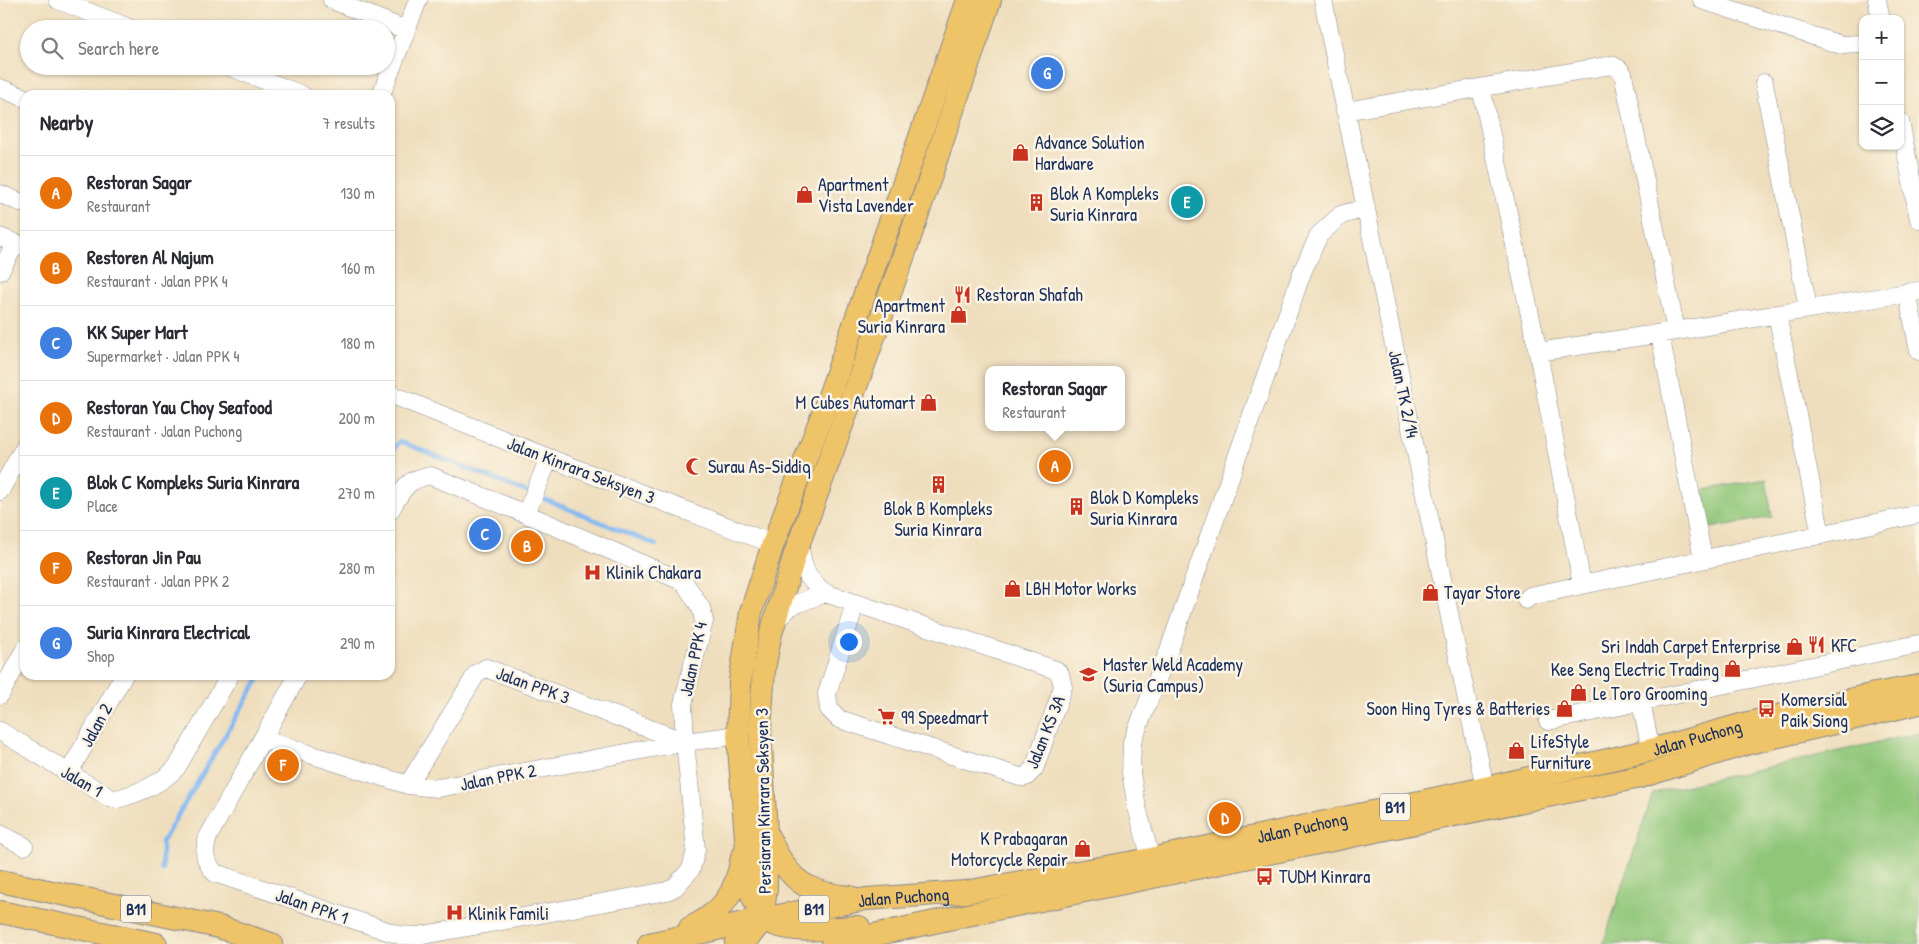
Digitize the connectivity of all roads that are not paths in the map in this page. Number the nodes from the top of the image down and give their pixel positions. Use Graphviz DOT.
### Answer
graph roads {
  1 [pos="58,0"];
  2 [pos="332,0"];
  3 [pos="418,0"];
  4 [pos="968,0"];
  5 [pos="990,0"];
  6 [pos="1323,0"];
  7 [pos="1702,0"];
  8 [pos="1877,0"];
  9 [pos="1880,15"];
  10 [pos="109,20"];
  11 [pos="381,20"];
  12 [pos="395,26"];
  13 [pos="406,30"];
  14 [pos="1859,44"];
  15 [pos="395,59"];
  16 [pos="251,75"];
  17 [pos="389,75"];
  18 [pos="1764,83"];
  19 [pos="0,88"];
  20 [pos="1481,88"];
  21 [pos="289,90"];
  22 [pos="383,90"];
  23 [pos="20,96"];
  24 [pos="1345,111"];
  25 [pos="1904,142"];
  26 [pos="0,194"];
  27 [pos="20,202"];
  28 [pos="1366,208"];
  29 [pos="1919,219"];
  30 [pos="14,242"];
  31 [pos="0,271"];
  32 [pos="1913,292"];
  33 [pos="1808,308"];
  34 [pos="1777,314"];
  35 [pos="1668,332"];
  36 [pos="1919,351"];
  37 [pos="1538,352"];
  38 [pos="395,396"];
  39 [pos="20,455"];
  40 [pos="546,464"];
  41 [pos="0,491"];
  42 [pos="395,502"];
  43 [pos="528,509"];
  44 [pos="1919,514"];
  45 [pos="1821,535"];
  46 [pos="802,536"];
  47 [pos="773,544"];
  48 [pos="1703,559"];
  49 [pos="789,572"];
  50 [pos="1582,585"];
  51 [pos="824,594"];
  52 [pos="1526,600"];
  53 [pos="855,604"];
  54 [pos="774,622"];
  55 [pos="1919,644"];
  56 [pos="20,658"];
  57 [pos="121,680"];
  58 [pos="227,680"];
  59 [pos="295,680"];
  60 [pos="1919,686"];
  61 [pos="0,695"];
  62 [pos="1641,702"];
  63 [pos="1919,703"];
  64 [pos="1548,721"];
  65 [pos="0,731"];
  66 [pos="738,735"];
  67 [pos="262,739"];
  68 [pos="685,742"];
  69 [pos="1651,750"];
  70 [pos="68,774"];
  71 [pos="408,786"];
  72 [pos="1485,788"];
  73 [pos="756,833"];
  74 [pos="0,834"];
  75 [pos="24,846"];
  76 [pos="1151,859"];
  77 [pos="0,875"];
  78 [pos="0,881"];
  79 [pos="29,887"];
  80 [pos="866,899"];
  81 [pos="0,912"];
  82 [pos="762,919"];
  83 [pos="886,932"];
  84 [pos="259,942"];
  85 [pos="656,943"];
  86 [pos="156,944"];
  87 [pos="736,944"];
  88 [pos="832,944"];
  1 -- 10 [label="street"];
  2 -- 11 [label="street"];
  3 -- 13 [label="street"];
  4 -- 47 [label="main road, Persiaran Kinrara Seksyen 3"];
  5 -- 46 [label="main road, Persiaran Kinrara Seksyen 3"];
  6 -- 24 [label="street, Jalan TK 2/14"];
  7 -- 14 [label="street"];
  8 -- 9 [label="street"];
  12 -- 13 [label="street"];
  13 -- 15 [label="street"];
  16 -- 21 [label="street"];
  17 -- 22 [label="street"];
  18 -- 33 [label="street"];
  19 -- 23 [label="street"];
  20 -- 24 [label="street"];
  20 -- 35 [label="street"];
  20 -- 37 [label="street"];
  24 -- 28 [label="street, Jalan TK 2/14"];
  25 -- 29 [label="street"];
  26 -- 27 [label="street"];
  28 -- 72 [label="street, Jalan TK 2/14"];
  28 -- 76 [label="street"];
  30 -- 31 [label="street"];
  32 -- 33 [label="street"];
  32 -- 36 [label="street"];
  33 -- 34 [label="street"];
  34 -- 35 [label="street"];
  34 -- 45 [label="street"];
  35 -- 37 [label="street"];
  35 -- 48 [label="street"];
  37 -- 50 [label="street"];
  38 -- 40 [label="street, Jalan Kinrara Seksyen 3"];
  39 -- 41 [label="street"];
  40 -- 43 [label="street"];
  40 -- 47 [label="street, Jalan Kinrara Seksyen 3"];
  42 -- 43 [label="street, Jalan PPK 4"];
  43 -- 68 [label="street, Jalan PPK 4"];
  44 -- 45 [label="street"];
  45 -- 48 [label="street"];
  46 -- 47 [label="street"];
  46 -- 49 [label="main road, Persiaran Kinrara Seksyen 3"];
  46 -- 51 [label="street, Jalan KS 3A"];
  47 -- 49 [label="street"];
  47 -- 66 [label="main road, Persiaran Kinrara Seksyen 3"];
  48 -- 50 [label="street"];
  49 -- 54 [label="main road, Persiaran Kinrara Seksyen 3"];
  50 -- 52 [label="street"];
  51 -- 53 [label="street, Jalan KS 3A"];
  51 -- 54 [label="street"];
  53 -- 53 [label="street, Jalan KS 3A"];
  54 -- 73 [label="main road, Persiaran Kinrara Seksyen 3"];
  55 -- 62 [label="street"];
  56 -- 61 [label="street"];
  57 -- 70 [label="street, Jalan 2"];
  58 -- 70 [label="street, Jalan 1"];
  59 -- 67 [label="street"];
  60 -- 69 [label="main road, Jalan Puchong / B11"];
  62 -- 64 [label="street"];
  62 -- 69 [label="street"];
  63 -- 83 [label="main road, Jalan Puchong / B11"];
  65 -- 70 [label="street, Jalan 1"];
  66 -- 68 [label="street, Jalan PPK 2"];
  66 -- 73 [label="main road, Persiaran Kinrara Seksyen 3"];
  67 -- 68 [label="street, Jalan PPK 1"];
  67 -- 71 [label="street, Jalan PPK 2"];
  68 -- 71 [label="street, Jalan PPK 2"];
  68 -- 71 [label="street, Jalan PPK 3"];
  69 -- 72 [label="main road, Jalan Puchong / B11"];
  72 -- 76 [label="main road, Jalan Puchong / B11"];
  73 -- 80 [label="main road"];
  73 -- 82 [label="main road, Persiaran Kinrara Seksyen 3"];
  73 -- 85 [label="main road"];
  74 -- 75 [label="street"];
  76 -- 80 [label="main road, Jalan Puchong / B11"];
  77 -- 79 [label="main road"];
  78 -- 79 [label="main road, B11"];
  79 -- 84 [label="main road, B11"];
  80 -- 82 [label="main road, Jalan Puchong / B11"];
  81 -- 86 [label="main road, B11"];
  82 -- 83 [label="main road"];
  82 -- 85 [label="main road, Jalan Puchong / B11"];
  82 -- 87 [label="main road"];
  83 -- 88 [label="main road, Jalan Puchong / B11"];
}
